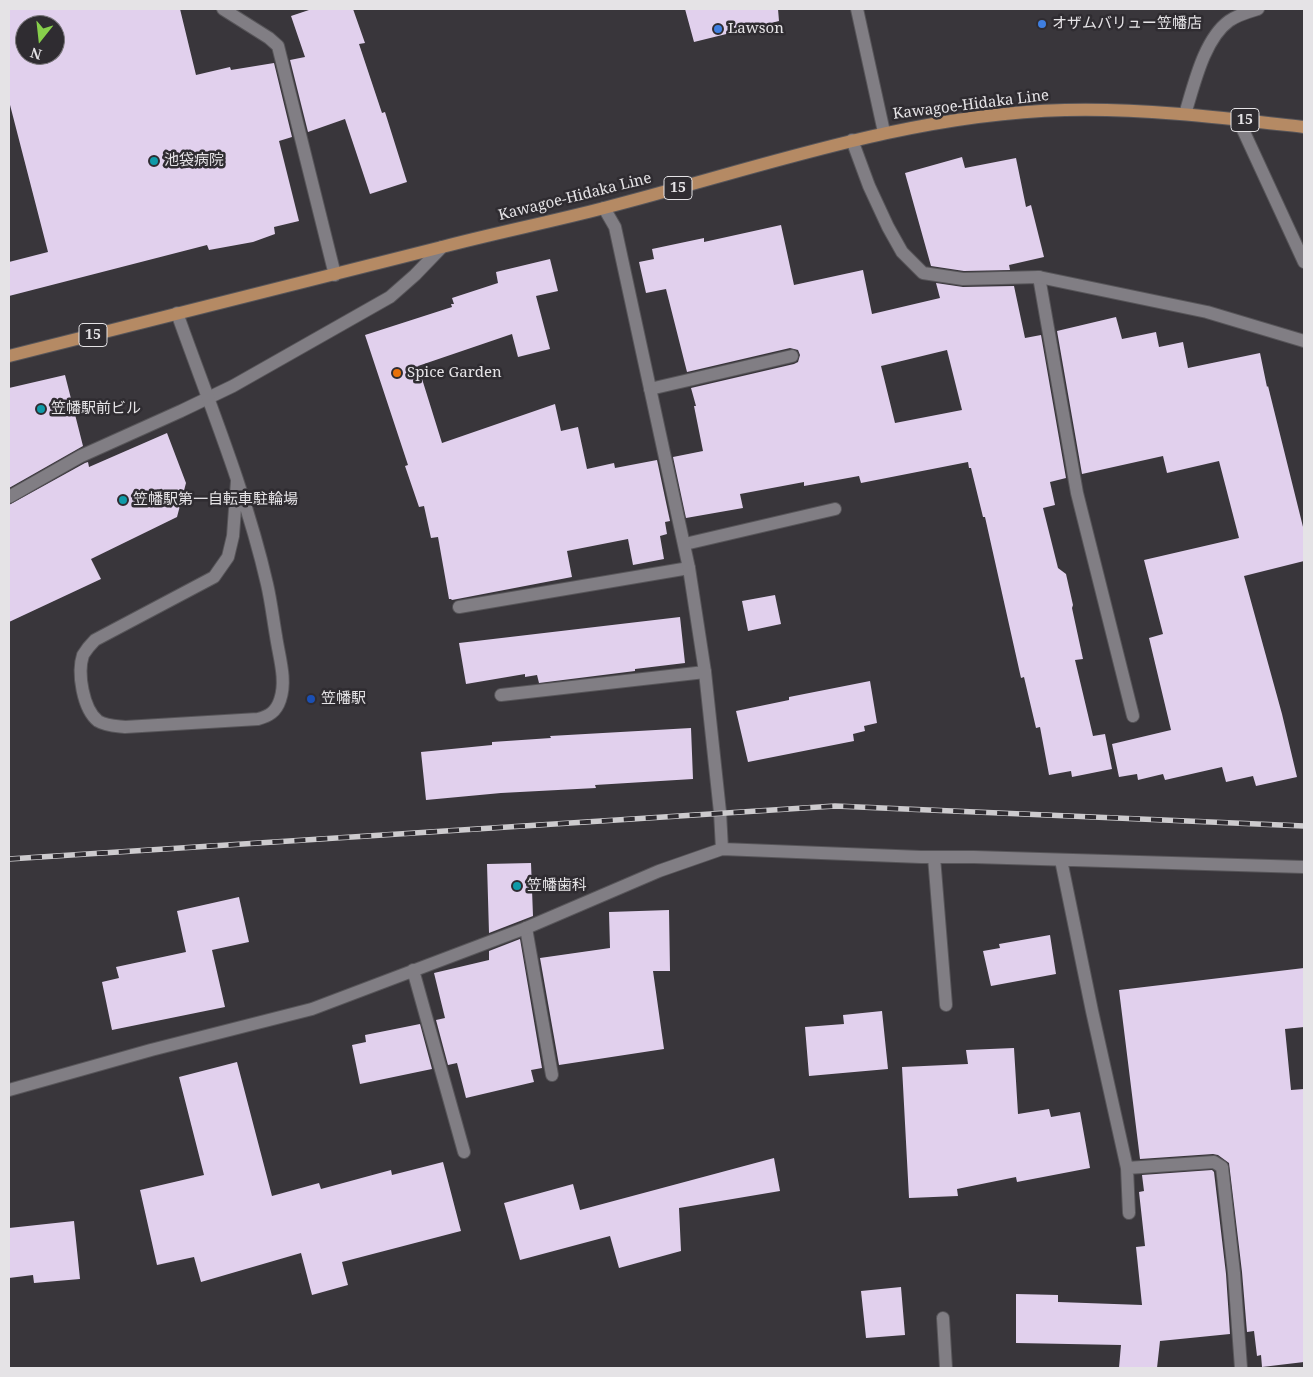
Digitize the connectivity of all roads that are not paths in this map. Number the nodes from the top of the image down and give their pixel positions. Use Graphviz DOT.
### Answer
graph roads {
  1 [pos="223,9"];
  2 [pos="857,9"];
  3 [pos="1258,9"];
  4 [pos="1185,114"];
  5 [pos="1238,120"];
  6 [pos="1304,127"];
  7 [pos="884,132"];
  8 [pos="852,140"];
  9 [pos="604,208"];
  10 [pos="442,247"];
  11 [pos="1304,262"];
  12 [pos="335,274"];
  13 [pos="1039,277"];
  14 [pos="178,313"];
  15 [pos="1304,341"];
  16 [pos="9,356"];
  17 [pos="792,356"];
  18 [pos="650,389"];
  19 [pos="207,399"];
  20 [pos="237,481"];
  21 [pos="9,497"];
  22 [pos="835,509"];
  23 [pos="684,544"];
  24 [pos="689,568"];
  25 [pos="459,607"];
  26 [pos="704,672"];
  27 [pos="501,695"];
  28 [pos="1133,716"];
  29 [pos="722,849"];
  30 [pos="934,858"];
  31 [pos="1061,860"];
  32 [pos="1304,867"];
  33 [pos="526,928"];
  34 [pos="413,970"];
  35 [pos="946,1005"];
  36 [pos="552,1075"];
  37 [pos="9,1090"];
  38 [pos="464,1152"];
  39 [pos="1127,1168"];
  40 [pos="1129,1214"];
  41 [pos="943,1318"];
  42 [pos="946,1368"];
  43 [pos="1241,1368"];
  1 -- 12 [label="street"];
  2 -- 7 [label="street"];
  3 -- 4 [label="street"];
  4 -- 5 [label="main road, Kawagoe-Hidaka Line / 15"];
  4 -- 7 [label="main road, Kawagoe-Hidaka Line / 15"];
  5 -- 6 [label="main road, Kawagoe-Hidaka Line / 15"];
  5 -- 11 [label="street"];
  7 -- 8 [label="main road, Kawagoe-Hidaka Line / 15"];
  8 -- 9 [label="main road, Kawagoe-Hidaka Line / 15"];
  8 -- 13 [label="street"];
  9 -- 10 [label="main road, Kawagoe-Hidaka Line / 15"];
  9 -- 18 [label="street"];
  10 -- 12 [label="main road, Kawagoe-Hidaka Line / 15"];
  10 -- 19 [label="street"];
  12 -- 14 [label="main road, Kawagoe-Hidaka Line / 15"];
  13 -- 15 [label="street"];
  13 -- 28 [label="street"];
  14 -- 16 [label="main road, Kawagoe-Hidaka Line / 15"];
  14 -- 19 [label="street"];
  17 -- 18 [label="street"];
  18 -- 23 [label="street"];
  19 -- 20 [label="street"];
  19 -- 21 [label="street"];
  20 -- 20 [label="street"];
  22 -- 23 [label="street"];
  23 -- 24 [label="street"];
  24 -- 25 [label="street"];
  24 -- 26 [label="street"];
  26 -- 27 [label="street"];
  26 -- 29 [label="street"];
  29 -- 30 [label="street"];
  29 -- 33 [label="street"];
  30 -- 31 [label="street"];
  30 -- 35 [label="street"];
  31 -- 32 [label="street"];
  31 -- 39 [label="street"];
  33 -- 34 [label="street"];
  33 -- 36 [label="street"];
  34 -- 37 [label="street"];
  34 -- 38 [label="street"];
  39 -- 40 [label="street"];
  39 -- 43 [label="street"];
  41 -- 42 [label="street"];
}
